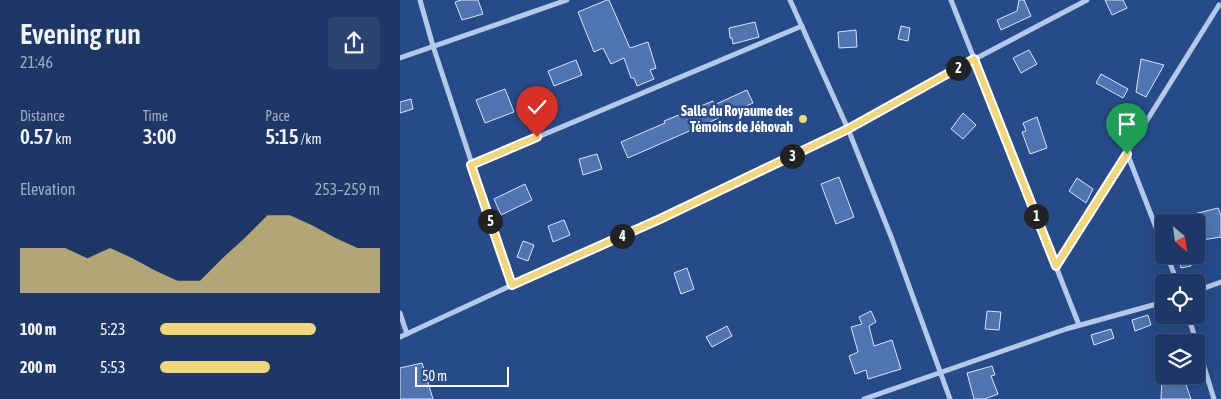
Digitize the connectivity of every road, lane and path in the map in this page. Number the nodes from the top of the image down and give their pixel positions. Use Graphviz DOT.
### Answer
graph roads {
  1 [pos="420,0"];
  2 [pos="567,0"];
  3 [pos="790,0"];
  4 [pos="951,0"];
  5 [pos="1087,0"];
  6 [pos="1219,5"];
  7 [pos="802,26"];
  8 [pos="433,46"];
  9 [pos="400,58"];
  10 [pos="974,59"];
  11 [pos="848,129"];
  12 [pos="1127,154"];
  13 [pos="471,165"];
  14 [pos="1155,225"];
  15 [pos="1056,266"];
  16 [pos="1221,282"];
  17 [pos="512,285"];
  18 [pos="1205,288"];
  19 [pos="1155,304"];
  20 [pos="400,312"];
  21 [pos="1191,324"];
  22 [pos="1079,325"];
  23 [pos="407,334"];
  24 [pos="400,337"];
  25 [pos="942,373"];
  26 [pos="864,399"];
  27 [pos="950,399"];
  28 [pos="1214,399"];
  1 -- 8 [label="street"];
  2 -- 8 [label="street"];
  3 -- 7 [label="street"];
  4 -- 10 [label="street"];
  5 -- 10 [label="street"];
  6 -- 12 [label="street"];
  7 -- 11 [label="street"];
  7 -- 13 [label="street"];
  8 -- 9 [label="street"];
  8 -- 13 [label="street"];
  10 -- 11 [label="street"];
  10 -- 15 [label="street"];
  11 -- 17 [label="street"];
  11 -- 25 [label="street"];
  12 -- 14 [label="street"];
  12 -- 15 [label="street"];
  13 -- 17 [label="street"];
  15 -- 22 [label="street"];
  16 -- 18 [label="street"];
  17 -- 23 [label="street"];
  19 -- 22 [label="street"];
  20 -- 23 [label="street"];
  21 -- 28 [label="street"];
  22 -- 25 [label="street"];
  23 -- 24 [label="street"];
  25 -- 26 [label="street"];
  25 -- 27 [label="street"];
}
